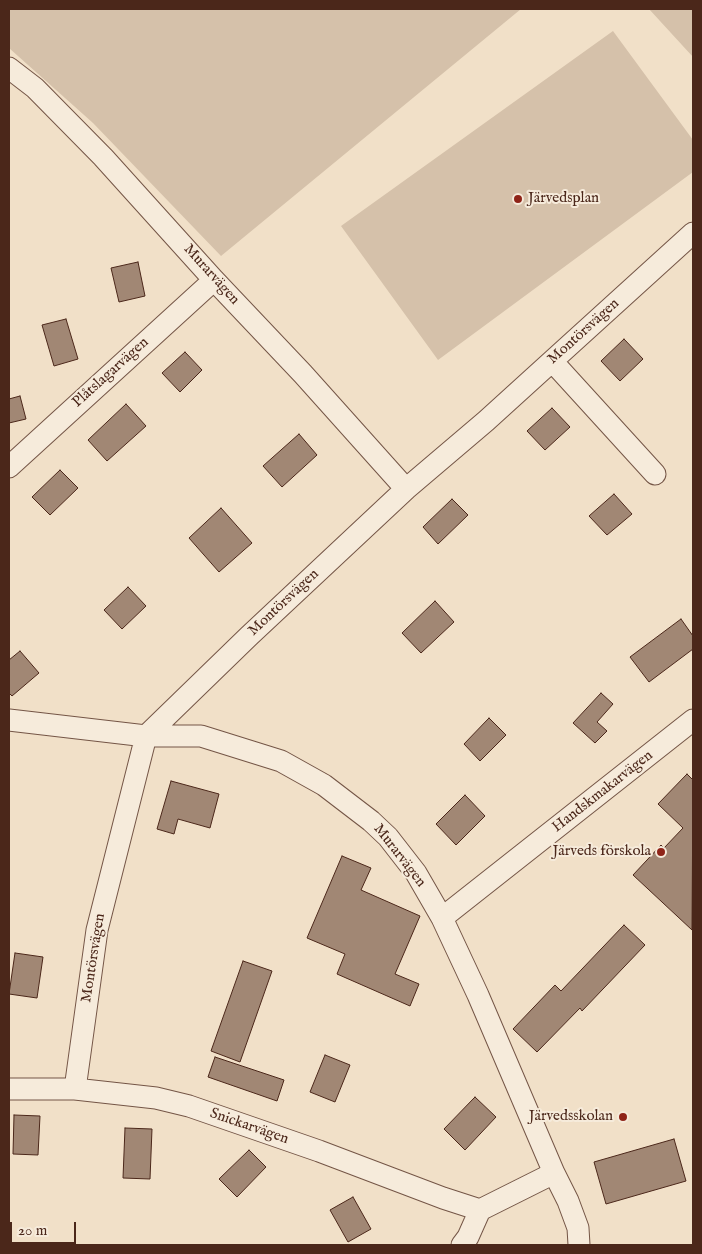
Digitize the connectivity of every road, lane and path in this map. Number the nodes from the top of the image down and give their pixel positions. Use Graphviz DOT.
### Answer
graph roads {
  1 [pos="9,68"];
  2 [pos="693,233"];
  3 [pos="214,280"];
  4 [pos="552,361"];
  5 [pos="9,467"];
  6 [pos="655,474"];
  7 [pos="406,488"];
  8 [pos="9,720"];
  9 [pos="693,720"];
  10 [pos="146,736"];
  11 [pos="442,918"];
  12 [pos="9,1089"];
  13 [pos="75,1089"];
  14 [pos="554,1173"];
  15 [pos="480,1210"];
  16 [pos="462,1245"];
  17 [pos="579,1245"];
  1 -- 3 [label="street, Murarvägen"];
  2 -- 4 [label="street, Montörsvägen"];
  3 -- 5 [label="street, Plåtslagarvägen"];
  3 -- 7 [label="street, Murarvägen"];
  4 -- 6 [label="street"];
  4 -- 7 [label="street, Montörsvägen"];
  7 -- 10 [label="street, Montörsvägen"];
  8 -- 10 [label="street, Murarvägen"];
  9 -- 11 [label="street, Handskmakarvägen"];
  10 -- 11 [label="street, Murarvägen"];
  10 -- 13 [label="street, Montörsvägen"];
  11 -- 14 [label="street, Murarvägen"];
  12 -- 13 [label="street, Snickarvägen"];
  13 -- 15 [label="street, Snickarvägen"];
  14 -- 15 [label="street"];
  14 -- 17 [label="street, Murarvägen"];
  15 -- 16 [label="street"];
}
